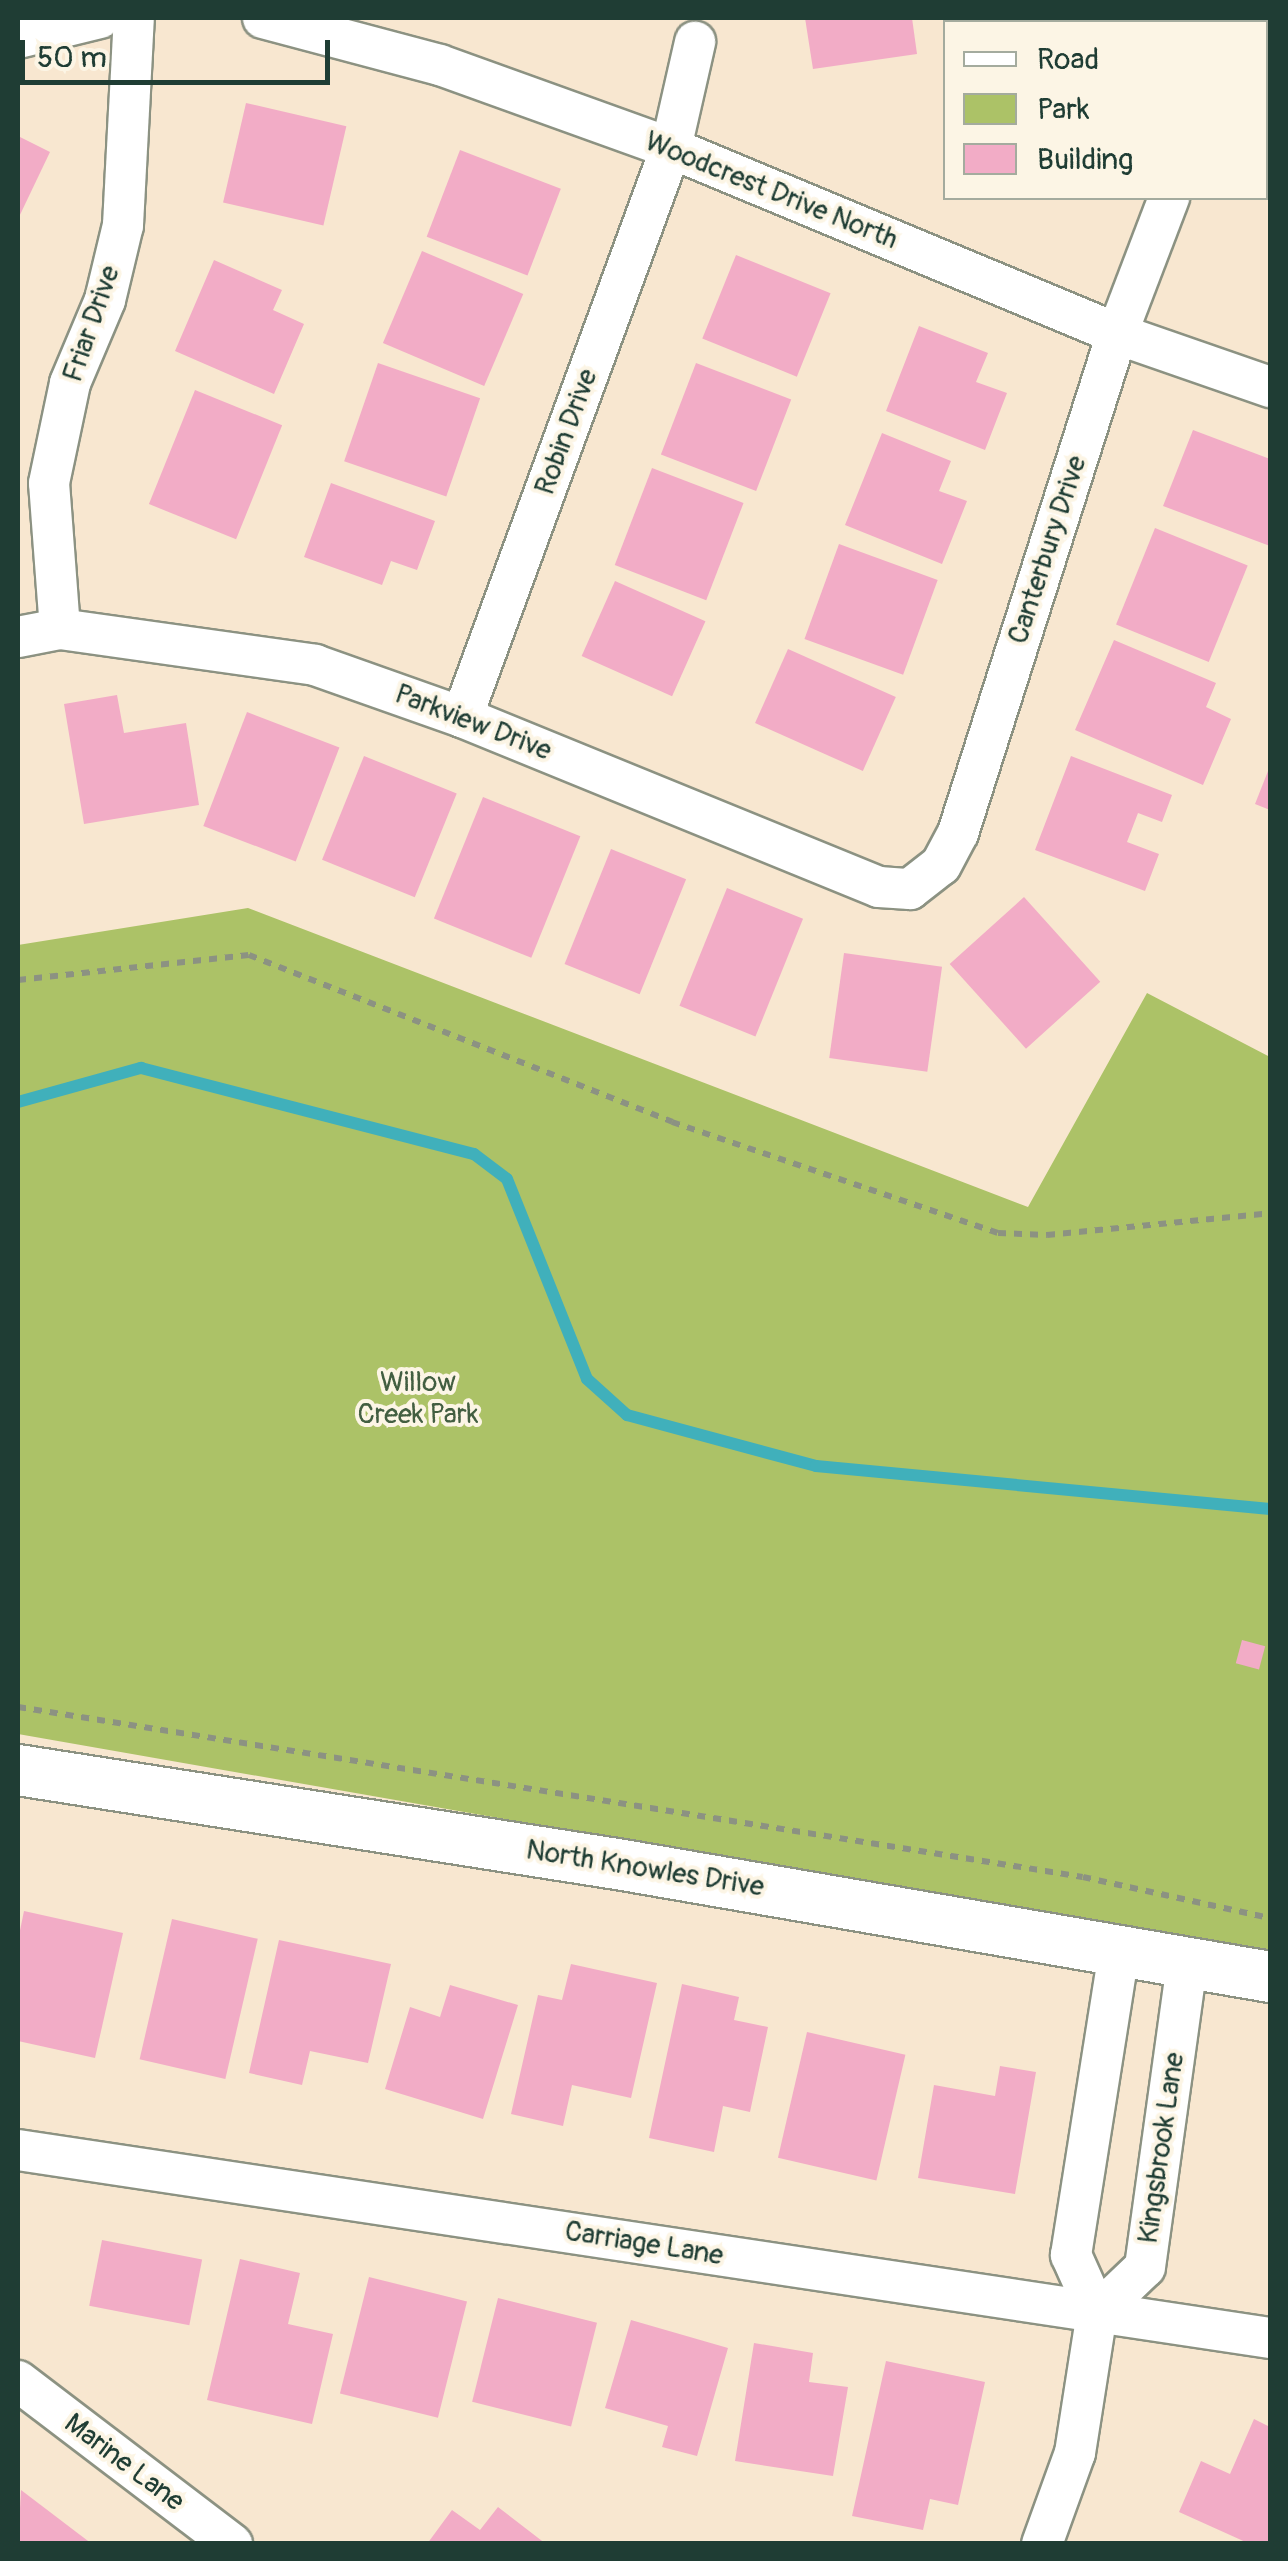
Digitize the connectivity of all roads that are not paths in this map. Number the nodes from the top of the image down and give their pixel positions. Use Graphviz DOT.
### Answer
graph roads {
  1 [pos="100,18"];
  2 [pos="134,18"];
  3 [pos="263,18"];
  4 [pos="18,38"];
  5 [pos="695,42"];
  6 [pos="671,148"];
  7 [pos="1168,200"];
  8 [pos="1117,334"];
  9 [pos="1270,387"];
  10 [pos="60,630"];
  11 [pos="18,637"];
  12 [pos="462,716"];
  13 [pos="910,889"];
  14 [pos="18,1770"];
  15 [pos="1119,1951"];
  16 [pos="1188,1963"];
  17 [pos="1270,1977"];
  18 [pos="18,2150"];
  19 [pos="1097,2312"];
  20 [pos="1270,2338"];
  21 [pos="18,2381"];
  22 [pos="232,2544"];
  23 [pos="1042,2544"];
  1 -- 4 [label="street"];
  2 -- 10 [label="street, Friar Drive"];
  3 -- 6 [label="street, Woodcrest Drive North"];
  5 -- 6 [label="street, Robin Drive"];
  6 -- 8 [label="street, Woodcrest Drive North"];
  6 -- 12 [label="street, Robin Drive"];
  7 -- 8 [label="street, Canterbury Drive"];
  8 -- 9 [label="street, Woodcrest Drive North"];
  8 -- 13 [label="street, Canterbury Drive"];
  10 -- 11 [label="street, Parkview Drive"];
  10 -- 12 [label="street, Parkview Drive"];
  12 -- 13 [label="street, Parkview Drive"];
  14 -- 15 [label="street, North Knowles Drive"];
  15 -- 16 [label="street, North Knowles Drive"];
  15 -- 19 [label="street"];
  16 -- 17 [label="street, North Knowles Drive"];
  16 -- 19 [label="street, Kingsbrook Lane"];
  18 -- 19 [label="street, Carriage Lane"];
  19 -- 20 [label="street, Carriage Lane"];
  19 -- 23 [label="street"];
  21 -- 22 [label="street, Marine Lane"];
}
